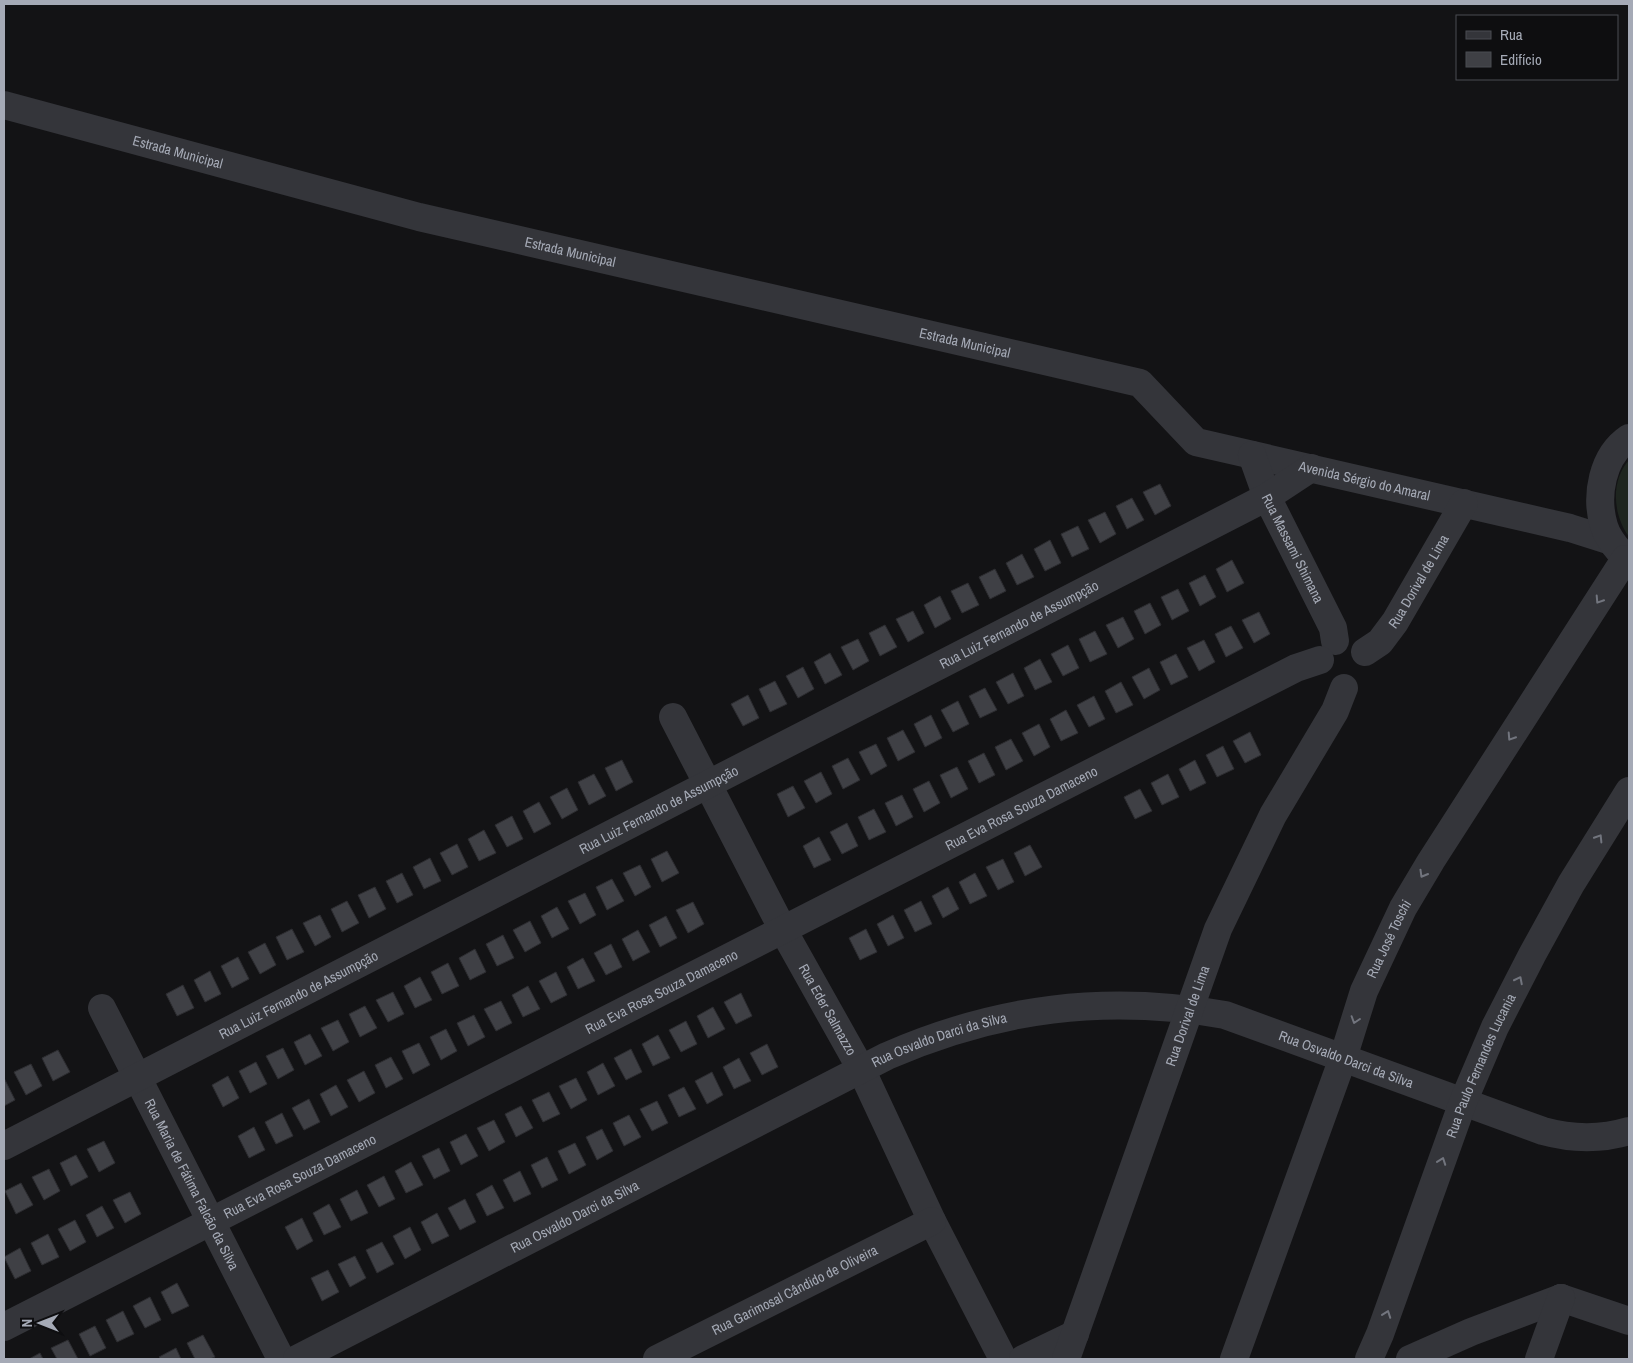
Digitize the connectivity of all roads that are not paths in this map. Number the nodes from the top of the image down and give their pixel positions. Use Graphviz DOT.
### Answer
graph roads {
  1 [pos="4,105"];
  2 [pos="1140,383"];
  3 [pos="1629,438"];
  4 [pos="1252,455"];
  5 [pos="1311,468"];
  6 [pos="1267,497"];
  7 [pos="1464,503"];
  8 [pos="1622,554"];
  9 [pos="1328,650"];
  10 [pos="1365,652"];
  11 [pos="1344,688"];
  12 [pos="673,717"];
  13 [pos="708,785"];
  14 [pos="1629,791"];
  15 [pos="783,930"];
  16 [pos="102,1008"];
  17 [pos="1190,1009"];
  18 [pos="1343,1058"];
  19 [pos="861,1069"];
  20 [pos="138,1078"];
  21 [pos="1463,1102"];
  22 [pos="1629,1131"];
  23 [pos="4,1146"];
  24 [pos="932,1221"];
  25 [pos="211,1222"];
  26 [pos="1561,1298"];
  27 [pos="1629,1321"];
  28 [pos="4,1327"];
  29 [pos="1070,1347"];
  30 [pos="281,1359"];
  31 [pos="297,1359"];
  32 [pos="657,1359"];
  33 [pos="1003,1359"];
  34 [pos="1023,1359"];
  35 [pos="1234,1359"];
  36 [pos="1369,1359"];
  37 [pos="1410,1359"];
  38 [pos="1539,1359"];
  1 -- 2 [label="street, Estrada Municipal"];
  2 -- 4 [label="street, Avenida Sérgio do Amaral"];
  3 -- 8 [label="street"];
  4 -- 5 [label="street, Avenida Sérgio do Amaral"];
  4 -- 6 [label="street, Rua Massami Shimana"];
  5 -- 6 [label="street, Rua Luiz Fernando de Assumpção"];
  5 -- 7 [label="street, Avenida Sérgio do Amaral"];
  6 -- 9 [label="street, Rua Massami Shimana"];
  6 -- 13 [label="street, Rua Luiz Fernando de Assumpção"];
  7 -- 8 [label="street, Avenida Sérgio do Amaral"];
  7 -- 10 [label="street, Rua Dorival de Lima"];
  8 -- 18 [label="street, Rua José Toschi, one-way"];
  9 -- 10 [label="street"];
  9 -- 11 [label="street"];
  9 -- 15 [label="street, Rua Eva Rosa Souza Damaceno"];
  10 -- 11 [label="street"];
  11 -- 17 [label="street, Rua Dorival de Lima"];
  12 -- 13 [label="street, Rua Eder Salmazzo"];
  13 -- 15 [label="street, Rua Eder Salmazzo"];
  13 -- 20 [label="street, Rua Luiz Fernando de Assumpção"];
  21 -- 14 [label="street, Rua Paulo Fernandes Lucania, one-way"];
  15 -- 19 [label="street, Rua Eder Salmazzo"];
  15 -- 25 [label="street, Rua Eva Rosa Souza Damaceno"];
  16 -- 20 [label="street, Rua Maria de Fátima Falcão da Silva"];
  17 -- 18 [label="street, Rua Osvaldo Darci da Silva"];
  17 -- 19 [label="street, Rua Osvaldo Darci da Silva"];
  17 -- 29 [label="street, Rua Dorival de Lima"];
  18 -- 21 [label="street, Rua Osvaldo Darci da Silva"];
  18 -- 35 [label="street, Rua José Toschi"];
  19 -- 24 [label="street, Rua Eder Salmazzo"];
  19 -- 31 [label="street, Rua Osvaldo Darci da Silva"];
  20 -- 23 [label="street, Rua Luiz Fernando de Assumpção"];
  20 -- 25 [label="street, Rua Maria de Fátima Falcão da Silva"];
  21 -- 22 [label="street, Rua Osvaldo Darci da Silva"];
  36 -- 21 [label="street, Rua Paulo Fernandes Lucania, one-way"];
  24 -- 32 [label="street, Rua Garimosal Cândido de Oliveira"];
  24 -- 33 [label="street, Rua Eder Salmazzo"];
  25 -- 28 [label="street, Rua Eva Rosa Souza Damaceno"];
  25 -- 30 [label="street, Rua Maria de Fátima Falcão da Silva"];
  26 -- 27 [label="street"];
  26 -- 37 [label="street"];
  26 -- 38 [label="street"];
  29 -- 34 [label="street"];
}
